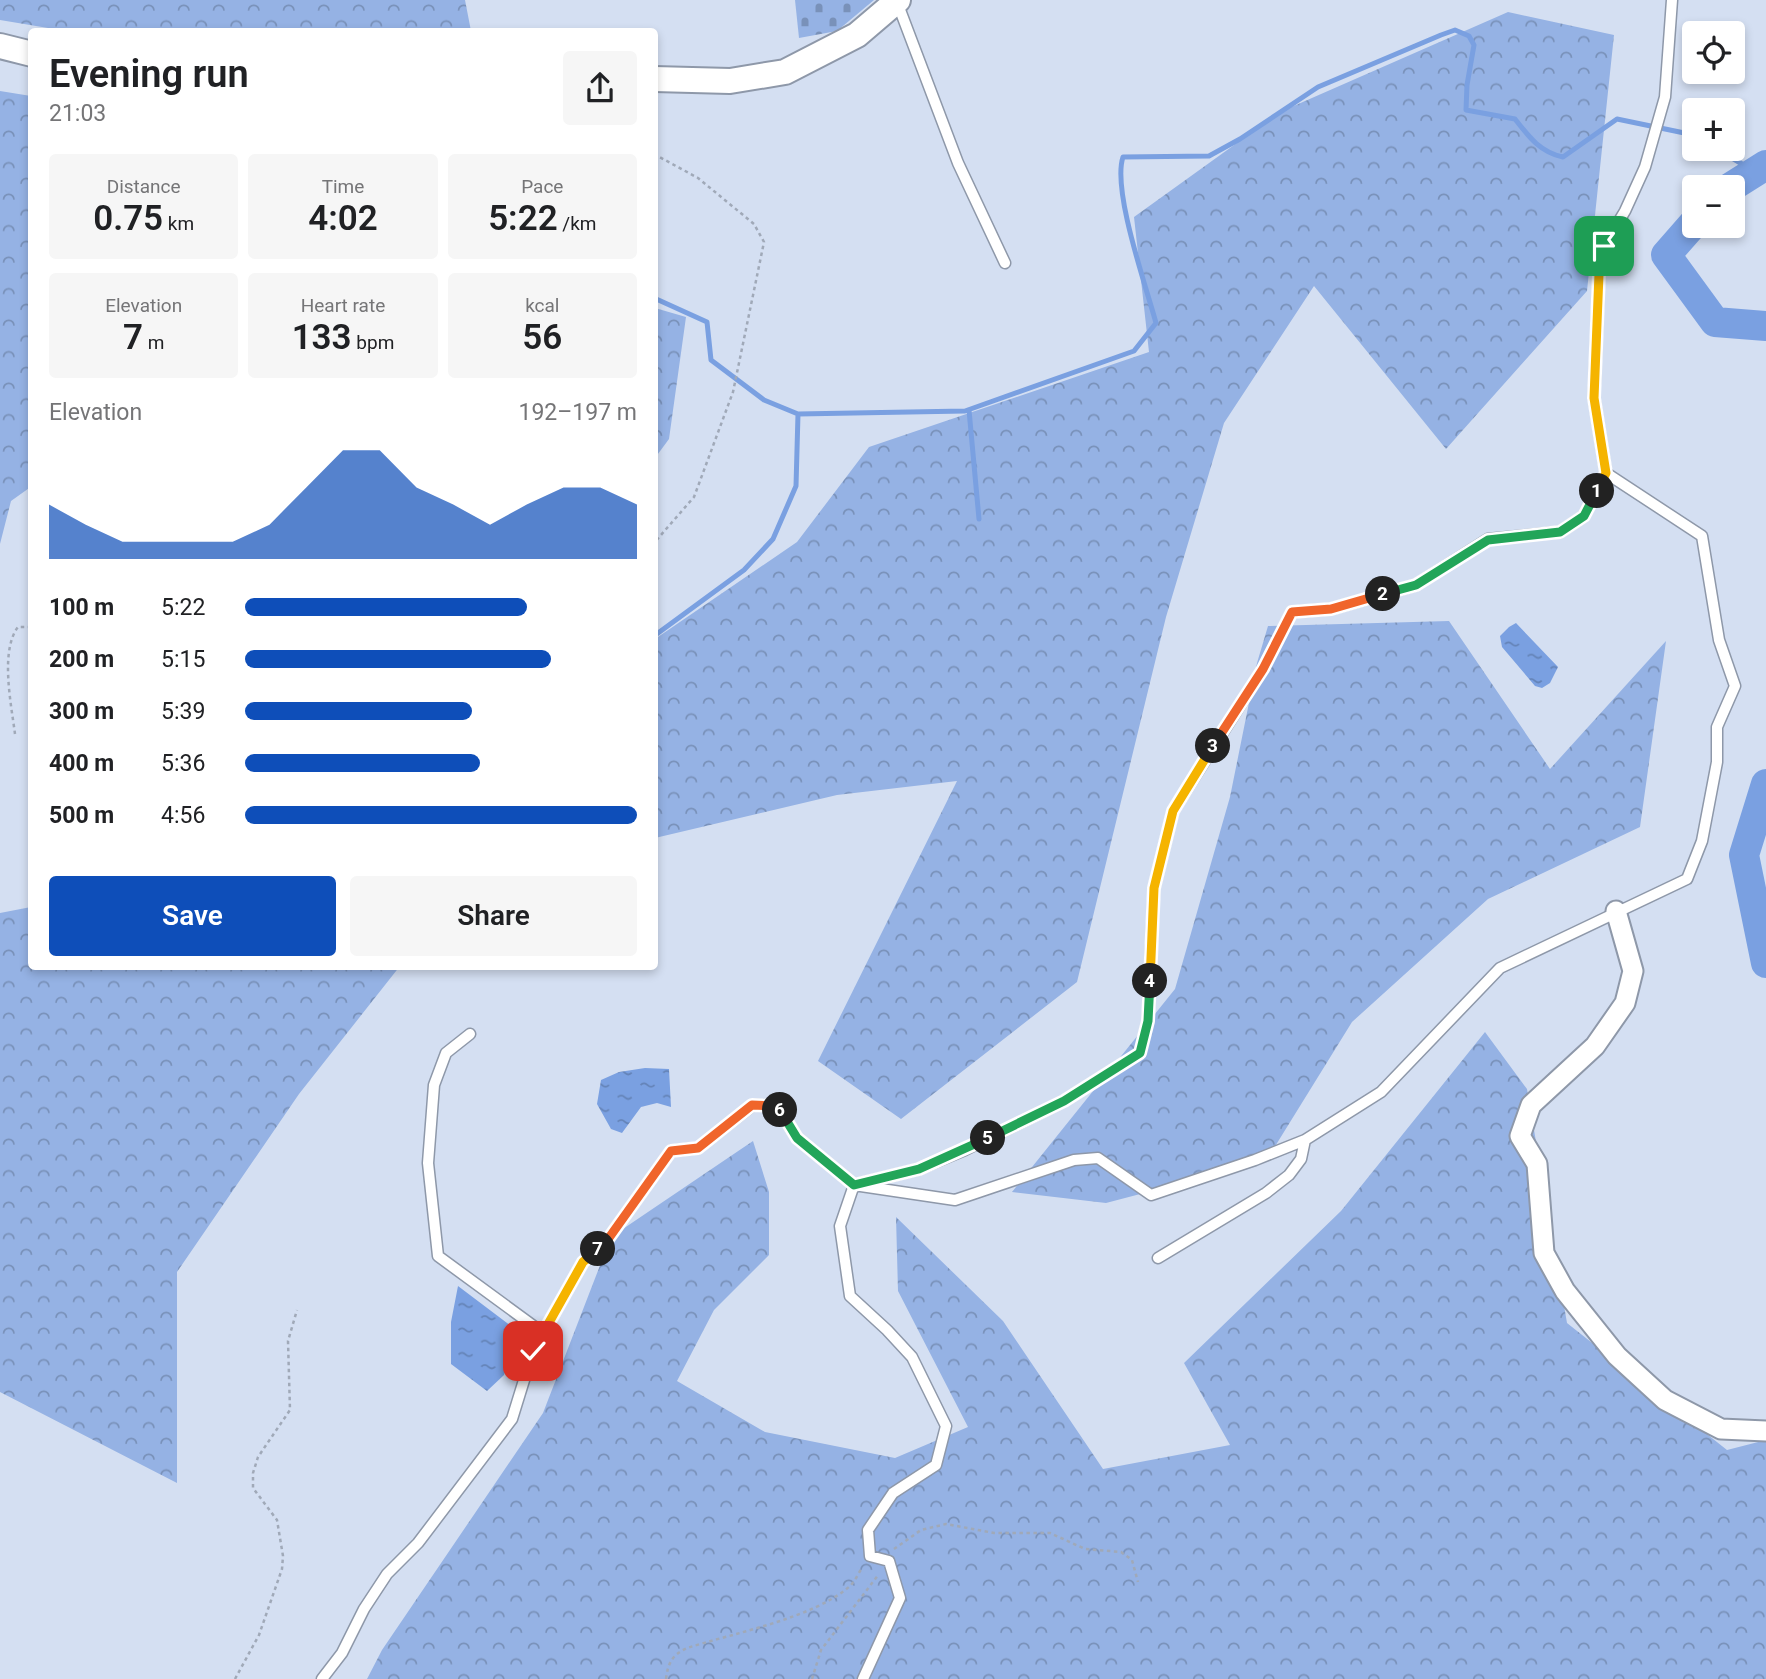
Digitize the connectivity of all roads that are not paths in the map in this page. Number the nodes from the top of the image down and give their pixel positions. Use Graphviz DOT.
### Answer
graph roads {
  1 [pos="897,0"];
  2 [pos="1672,0"];
  3 [pos="0,46"];
  4 [pos="28,53"];
  5 [pos="658,79"];
  6 [pos="1005,263"];
  7 [pos="1606,473"];
  8 [pos="1616,911"];
  9 [pos="470,1034"];
  10 [pos="1305,1140"];
  11 [pos="854,1185"];
  12 [pos="1158,1258"];
  13 [pos="544,1333"];
  14 [pos="1766,1431"];
  15 [pos="322,1679"];
  16 [pos="863,1679"];
  1 -- 5 [label="street"];
  1 -- 6 [label="lane"];
  2 -- 7 [label="lane"];
  3 -- 4 [label="street"];
  7 -- 8 [label="lane"];
  7 -- 11 [label="lane"];
  8 -- 10 [label="lane"];
  8 -- 14 [label="street"];
  9 -- 13 [label="lane"];
  10 -- 11 [label="lane"];
  10 -- 12 [label="lane"];
  11 -- 13 [label="lane"];
  11 -- 16 [label="lane"];
  13 -- 15 [label="lane"];
}
